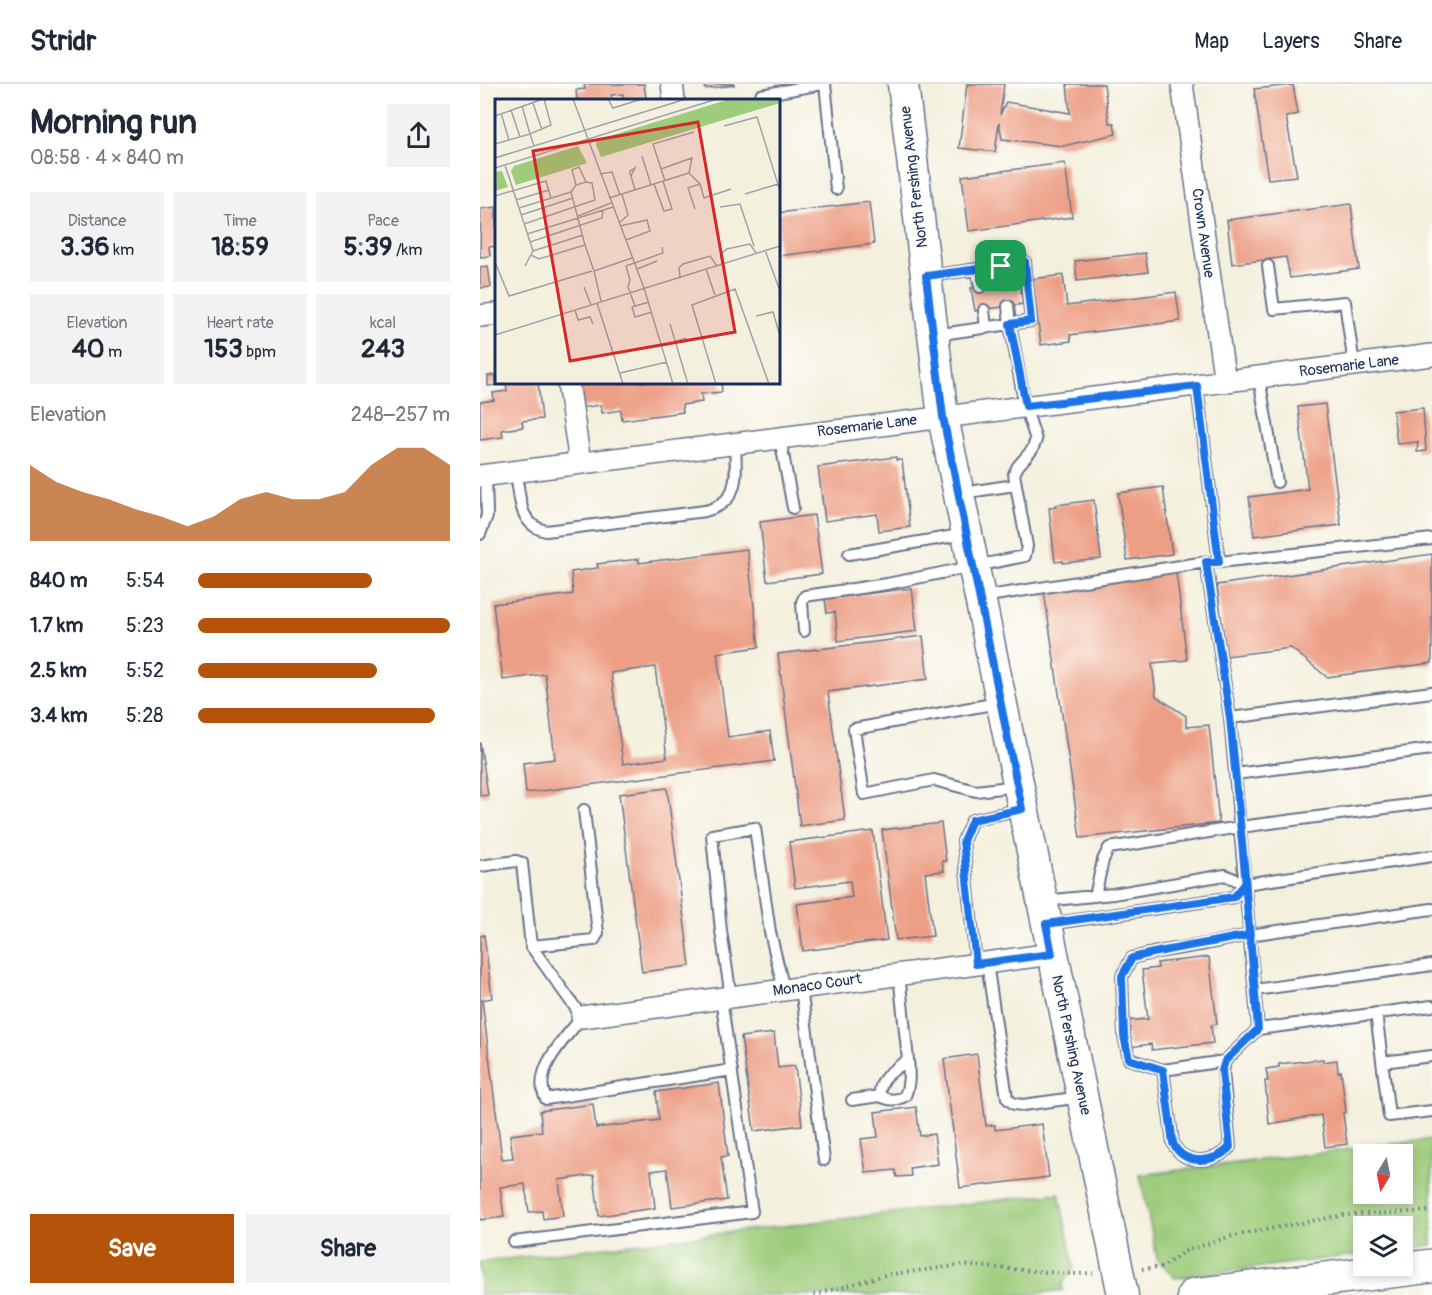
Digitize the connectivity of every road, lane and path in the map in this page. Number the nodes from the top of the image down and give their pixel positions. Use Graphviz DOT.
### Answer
graph roads {
  1 [pos="672,84"];
  2 [pos="824,84"];
  3 [pos="903,84"];
  4 [pos="1182,84"];
  5 [pos="761,95"];
  6 [pos="674,99"];
  7 [pos="836,189"];
  8 [pos="1001,266"];
  9 [pos="1268,266"];
  10 [pos="976,269"];
  11 [pos="926,276"];
  12 [pos="1005,283"];
  13 [pos="980,287"];
  14 [pos="1008,306"];
  15 [pos="984,310"];
  16 [pos="495,314"];
  17 [pos="480,316"];
  18 [pos="1010,324"];
  19 [pos="986,328"];
  20 [pos="933,335"];
  21 [pos="1432,355"];
  22 [pos="1354,365"];
  23 [pos="1259,378"];
  24 [pos="1225,382"];
  25 [pos="568,384"];
  26 [pos="1197,386"];
  27 [pos="1026,406"];
  28 [pos="943,417"];
  29 [pos="780,438"];
  30 [pos="735,443"];
  31 [pos="580,463"];
  32 [pos="516,471"];
  33 [pos="483,476"];
  34 [pos="1277,482"];
  35 [pos="1015,484"];
  36 [pos="958,494"];
  37 [pos="793,508"];
  38 [pos="480,534"];
  39 [pos="966,534"];
  40 [pos="1432,539"];
  41 [pos="849,554"];
  42 [pos="1206,562"];
  43 [pos="1219,562"];
  44 [pos="973,567"];
  45 [pos="980,598"];
  46 [pos="804,631"];
  47 [pos="1432,692"];
  48 [pos="1001,703"];
  49 [pos="1230,718"];
  50 [pos="1432,749"];
  51 [pos="1235,774"];
  52 [pos="1020,798"];
  53 [pos="1432,802"];
  54 [pos="584,810"];
  55 [pos="1240,828"];
  56 [pos="1432,856"];
  57 [pos="480,866"];
  58 [pos="1245,884"];
  59 [pos="1095,896"];
  60 [pos="1432,909"];
  61 [pos="1043,913"];
  62 [pos="1249,935"];
  63 [pos="531,946"];
  64 [pos="1052,954"];
  65 [pos="981,963"];
  66 [pos="1432,965"];
  67 [pos="899,974"];
  68 [pos="793,989"];
  69 [pos="1255,990"];
  70 [pos="726,997"];
  71 [pos="1432,1006"];
  72 [pos="1376,1013"];
  73 [pos="582,1017"];
  74 [pos="1258,1029"];
  75 [pos="1432,1056"];
  76 [pos="908,1060"];
  77 [pos="1225,1061"];
  78 [pos="1382,1062"];
  79 [pos="732,1070"];
  80 [pos="1163,1070"];
  81 [pos="880,1096"];
  82 [pos="1082,1097"];
  83 [pos="852,1100"];
  84 [pos="1432,1111"];
  85 [pos="824,1160"];
  86 [pos="513,1242"];
  87 [pos="1432,1266"];
  88 [pos="1123,1295"];
  89 [pos="1194,1295"];
  1 -- 6 [label="street"];
  2 -- 5 [label="lane"];
  2 -- 7 [label="lane"];
  3 -- 11 [label="main road, North Pershing Avenue"];
  4 -- 24 [label="street, Crown Avenue"];
  8 -- 10 [label="lane"];
  8 -- 12 [label="lane"];
  8 -- 18 [label="lane"];
  9 -- 22 [label="lane"];
  10 -- 11 [label="lane"];
  10 -- 13 [label="lane"];
  11 -- 20 [label="main road, North Pershing Avenue"];
  14 -- 18 [label="lane"];
  15 -- 19 [label="lane"];
  16 -- 17 [label="street"];
  18 -- 19 [label="lane"];
  18 -- 27 [label="lane"];
  19 -- 20 [label="lane"];
  20 -- 28 [label="main road, North Pershing Avenue"];
  21 -- 22 [label="street, Rosemarie Lane"];
  22 -- 23 [label="street, Rosemarie Lane"];
  23 -- 24 [label="street, Rosemarie Lane"];
  23 -- 34 [label="lane"];
  24 -- 26 [label="street, Rosemarie Lane"];
  25 -- 31 [label="street"];
  26 -- 27 [label="street, Rosemarie Lane"];
  26 -- 43 [label="lane"];
  27 -- 28 [label="street, Rosemarie Lane"];
  27 -- 35 [label="lane"];
  28 -- 29 [label="street, Rosemarie Lane"];
  28 -- 36 [label="main road, North Pershing Avenue"];
  29 -- 30 [label="street, Rosemarie Lane"];
  29 -- 37 [label="lane"];
  30 -- 31 [label="street, Rosemarie Lane"];
  30 -- 32 [label="lane"];
  31 -- 32 [label="street, Rosemarie Lane"];
  32 -- 33 [label="street, Rosemarie Lane"];
  33 -- 38 [label="lane"];
  35 -- 36 [label="lane"];
  35 -- 44 [label="lane"];
  36 -- 39 [label="main road, North Pershing Avenue"];
  39 -- 41 [label="lane"];
  39 -- 44 [label="main road, North Pershing Avenue"];
  40 -- 43 [label="lane"];
  42 -- 43 [label="lane"];
  42 -- 45 [label="lane"];
  42 -- 49 [label="lane"];
  44 -- 45 [label="main road, North Pershing Avenue"];
  44 -- 46 [label="lane"];
  45 -- 48 [label="main road, North Pershing Avenue"];
  47 -- 49 [label="lane"];
  48 -- 52 [label="main road, North Pershing Avenue"];
  48 -- 52 [label="lane"];
  49 -- 51 [label="lane"];
  50 -- 51 [label="lane"];
  51 -- 55 [label="lane"];
  52 -- 61 [label="main road, North Pershing Avenue"];
  52 -- 65 [label="lane"];
  53 -- 55 [label="lane"];
  54 -- 63 [label="lane"];
  55 -- 58 [label="lane"];
  55 -- 59 [label="lane"];
  56 -- 58 [label="lane"];
  57 -- 63 [label="lane"];
  58 -- 59 [label="lane"];
  58 -- 61 [label="lane"];
  58 -- 62 [label="lane"];
  59 -- 61 [label="lane"];
  60 -- 62 [label="lane"];
  61 -- 64 [label="main road, North Pershing Avenue"];
  62 -- 69 [label="lane"];
  62 -- 80 [label="lane"];
  63 -- 73 [label="lane"];
  64 -- 65 [label="street, Monaco Court"];
  64 -- 82 [label="main road, North Pershing Avenue"];
  65 -- 67 [label="street, Monaco Court"];
  65 -- 82 [label="lane"];
  66 -- 69 [label="lane"];
  67 -- 68 [label="street, Monaco Court"];
  67 -- 76 [label="lane"];
  68 -- 70 [label="street, Monaco Court"];
  68 -- 70 [label="lane"];
  68 -- 85 [label="lane"];
  69 -- 74 [label="lane"];
  70 -- 73 [label="street, Monaco Court"];
  70 -- 79 [label="lane"];
  71 -- 72 [label="lane"];
  72 -- 74 [label="lane"];
  72 -- 78 [label="lane"];
  73 -- 79 [label="lane"];
  74 -- 77 [label="lane"];
  75 -- 78 [label="lane"];
  76 -- 81 [label="lane"];
  76 -- 81 [label="lane"];
  77 -- 80 [label="lane"];
  77 -- 80 [label="lane"];
  78 -- 84 [label="lane"];
  79 -- 86 [label="lane"];
  81 -- 83 [label="lane"];
  82 -- 88 [label="main road, North Pershing Avenue"];
  87 -- 89 [label="main road"];
}
